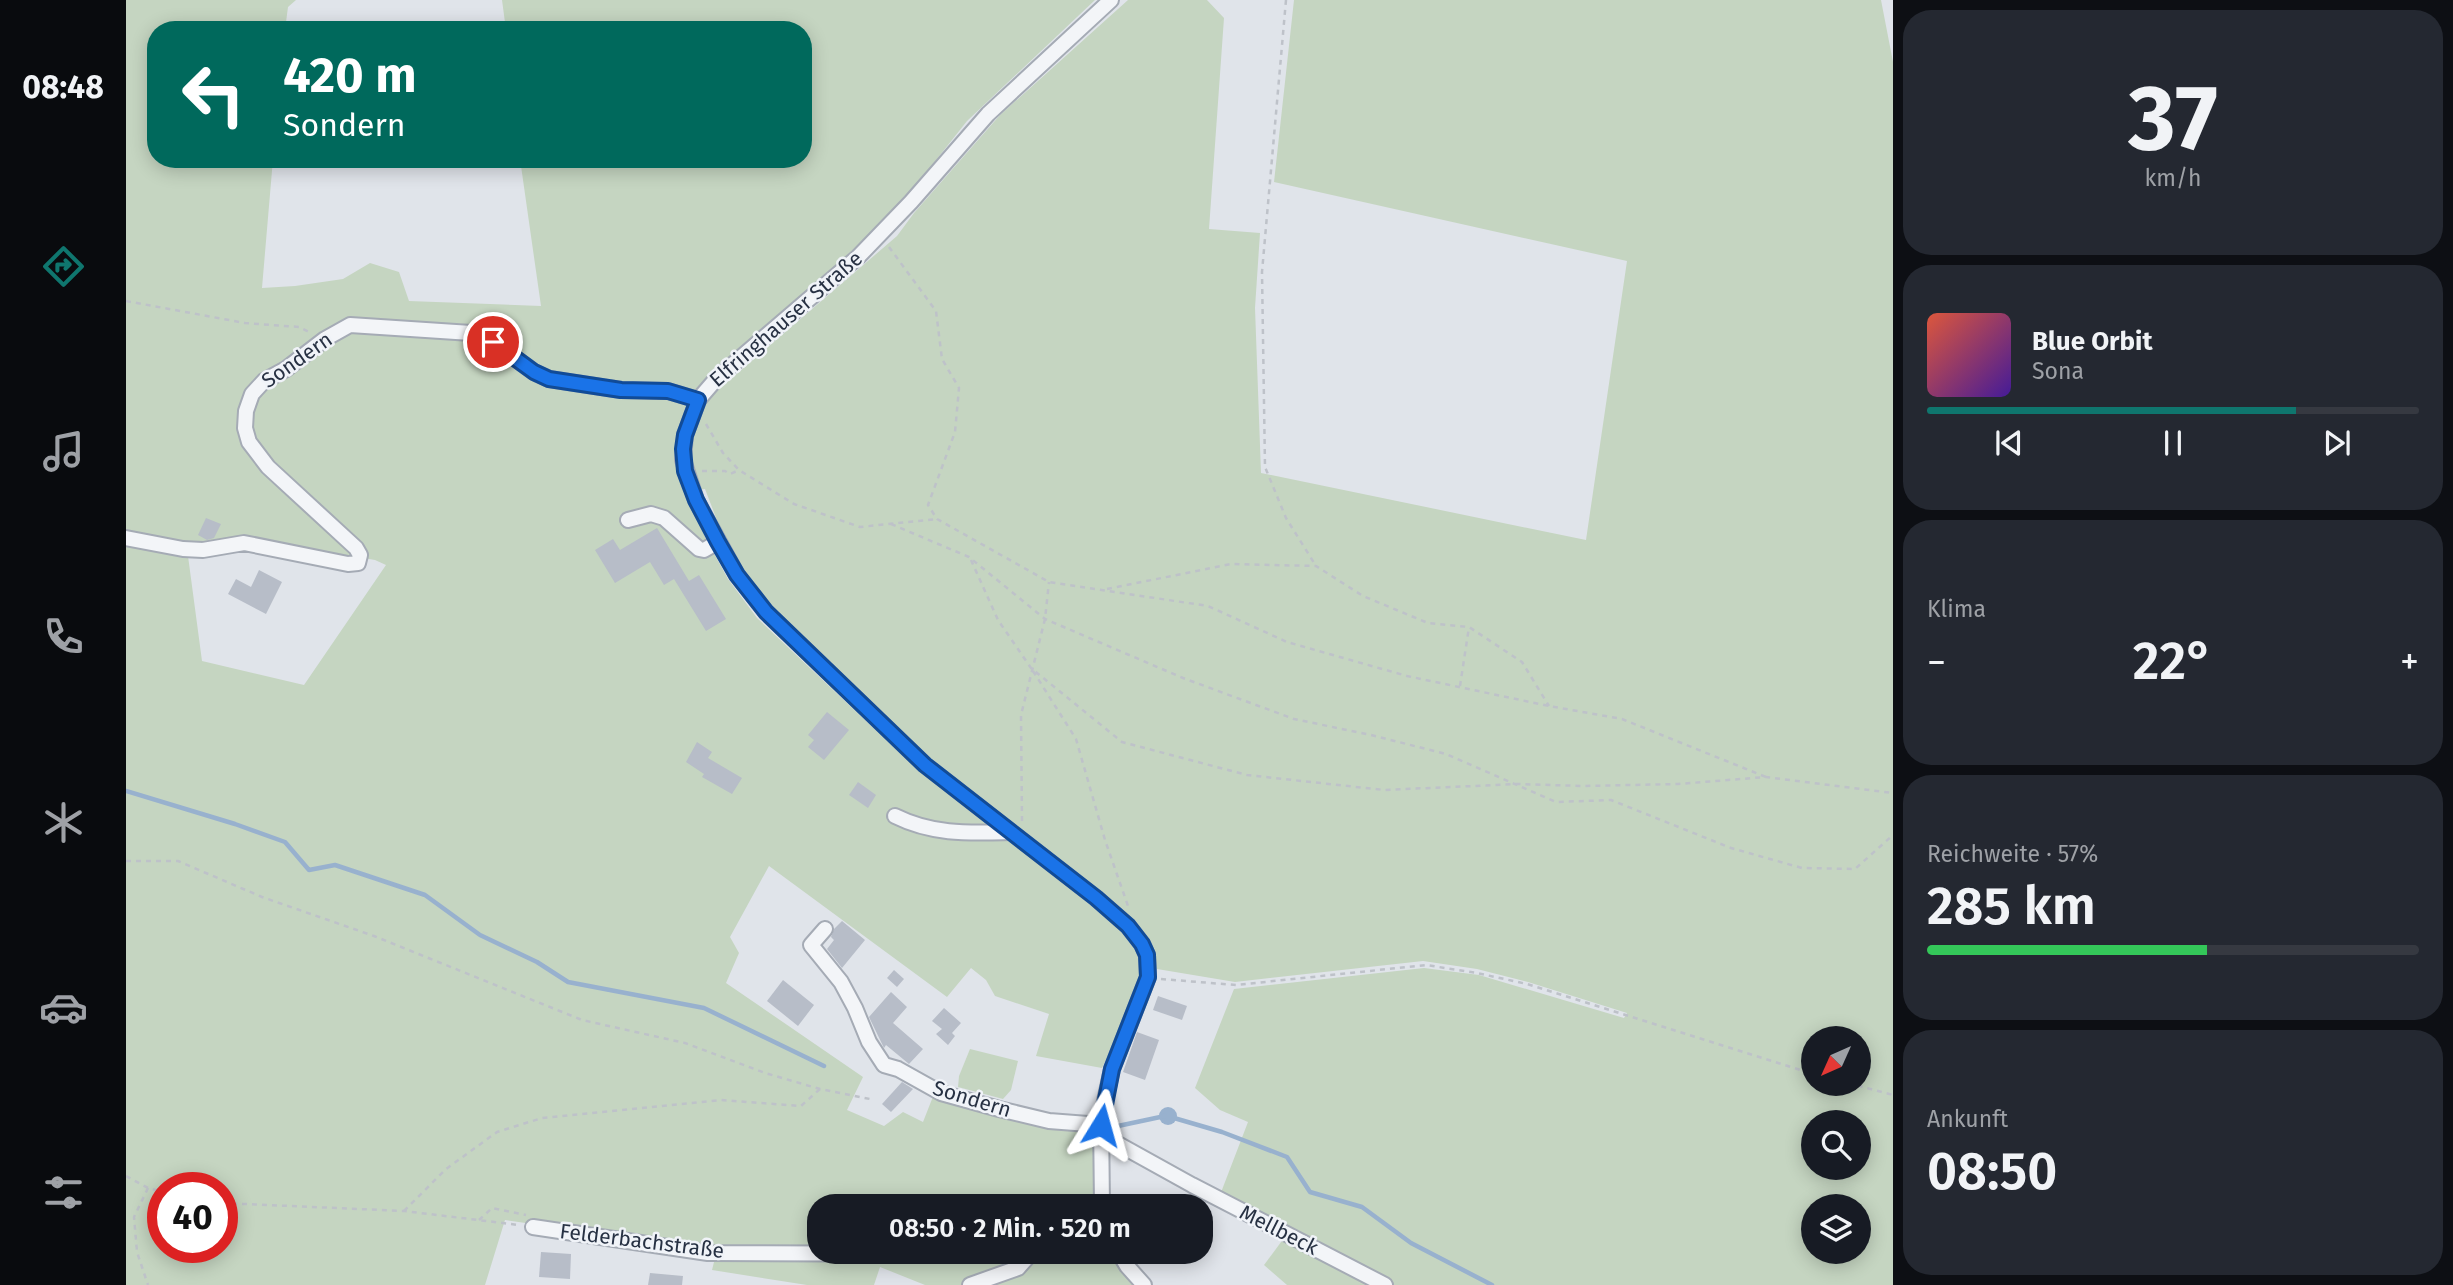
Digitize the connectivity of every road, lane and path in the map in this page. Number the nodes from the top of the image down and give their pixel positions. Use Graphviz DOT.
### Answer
graph roads {
  1 [pos="1111,0"];
  2 [pos="1286,0"];
  3 [pos="880,236"];
  4 [pos="126,301"];
  5 [pos="325,339"];
  6 [pos="698,400"];
  7 [pos="705,422"];
  8 [pos="739,470"];
  9 [pos="685,471"];
  10 [pos="937,519"];
  11 [pos="628,520"];
  12 [pos="891,524"];
  13 [pos="126,538"];
  14 [pos="718,542"];
  15 [pos="969,557"];
  16 [pos="1316,566"];
  17 [pos="1049,582"];
  18 [pos="1103,590"];
  19 [pos="1045,619"];
  20 [pos="1469,627"];
  21 [pos="1031,668"];
  22 [pos="1460,686"];
  23 [pos="1549,706"];
  24 [pos="1766,777"];
  25 [pos="1518,784"];
  26 [pos="1893,793"];
  27 [pos="895,816"];
  28 [pos="1893,835"];
  29 [pos="1016,837"];
  30 [pos="126,861"];
  31 [pos="1128,926"];
  32 [pos="825,929"];
  33 [pos="1148,977"];
  34 [pos="1801,1070"];
  35 [pos="820,1089"];
  36 [pos="1871,1089"];
  37 [pos="1893,1095"];
  38 [pos="870,1099"];
  39 [pos="1101,1126"];
  40 [pos="126,1176"];
  41 [pos="147,1187"];
  42 [pos="147,1190"];
  43 [pos="1102,1194"];
  44 [pos="238,1204"];
  45 [pos="404,1211"];
  46 [pos="478,1220"];
  47 [pos="533,1227"];
  48 [pos="807,1253"];
  49 [pos="1022,1264"];
  50 [pos="1126,1264"];
  51 [pos="148,1285"];
  52 [pos="970,1285"];
  53 [pos="1144,1285"];
  54 [pos="1385,1285"];
  1 -- 3 [label="street, Elfringhauser Straße"];
  2 -- 16 [label="path"];
  3 -- 6 [label="street, Elfringhauser Straße"];
  3 -- 10 [label="path"];
  4 -- 5 [label="path"];
  5 -- 6 [label="street, Sondern"];
  5 -- 13 [label="street, Sondern"];
  6 -- 9 [label="street, Elfringhauser Straße"];
  7 -- 8 [label="path"];
  8 -- 9 [label="path"];
  8 -- 12 [label="path"];
  9 -- 14 [label="street, Elfringhauser Straße"];
  10 -- 12 [label="path"];
  10 -- 17 [label="path"];
  11 -- 14 [label="street"];
  12 -- 15 [label="path"];
  14 -- 29 [label="street, Elfringhauser Straße"];
  15 -- 19 [label="path"];
  15 -- 21 [label="path"];
  16 -- 18 [label="path"];
  16 -- 20 [label="path"];
  17 -- 18 [label="path"];
  17 -- 19 [label="path"];
  18 -- 22 [label="path"];
  19 -- 21 [label="path"];
  19 -- 25 [label="path"];
  20 -- 22 [label="path"];
  20 -- 23 [label="path"];
  21 -- 25 [label="path"];
  21 -- 29 [label="path"];
  21 -- 31 [label="path"];
  22 -- 23 [label="path"];
  23 -- 24 [label="path"];
  24 -- 25 [label="path"];
  24 -- 26 [label="path"];
  25 -- 28 [label="path"];
  27 -- 29 [label="street"];
  29 -- 31 [label="street, Elfringhauser Straße"];
  30 -- 35 [label="path"];
  31 -- 33 [label="street, Elfringhauser Straße"];
  32 -- 39 [label="street, Sondern"];
  33 -- 34 [label="path"];
  33 -- 39 [label="street"];
  35 -- 38 [label="path"];
  35 -- 45 [label="path"];
  36 -- 37 [label="path"];
  39 -- 43 [label="street"];
  39 -- 54 [label="street, Mellbeck"];
  40 -- 41 [label="path"];
  42 -- 51 [label="path"];
  44 -- 45 [label="path"];
  45 -- 46 [label="path"];
  46 -- 47 [label="path"];
  46 -- 47 [label="path"];
  47 -- 48 [label="street, Felderbachstraße"];
  49 -- 52 [label="street"];
  50 -- 53 [label="street"];
}
